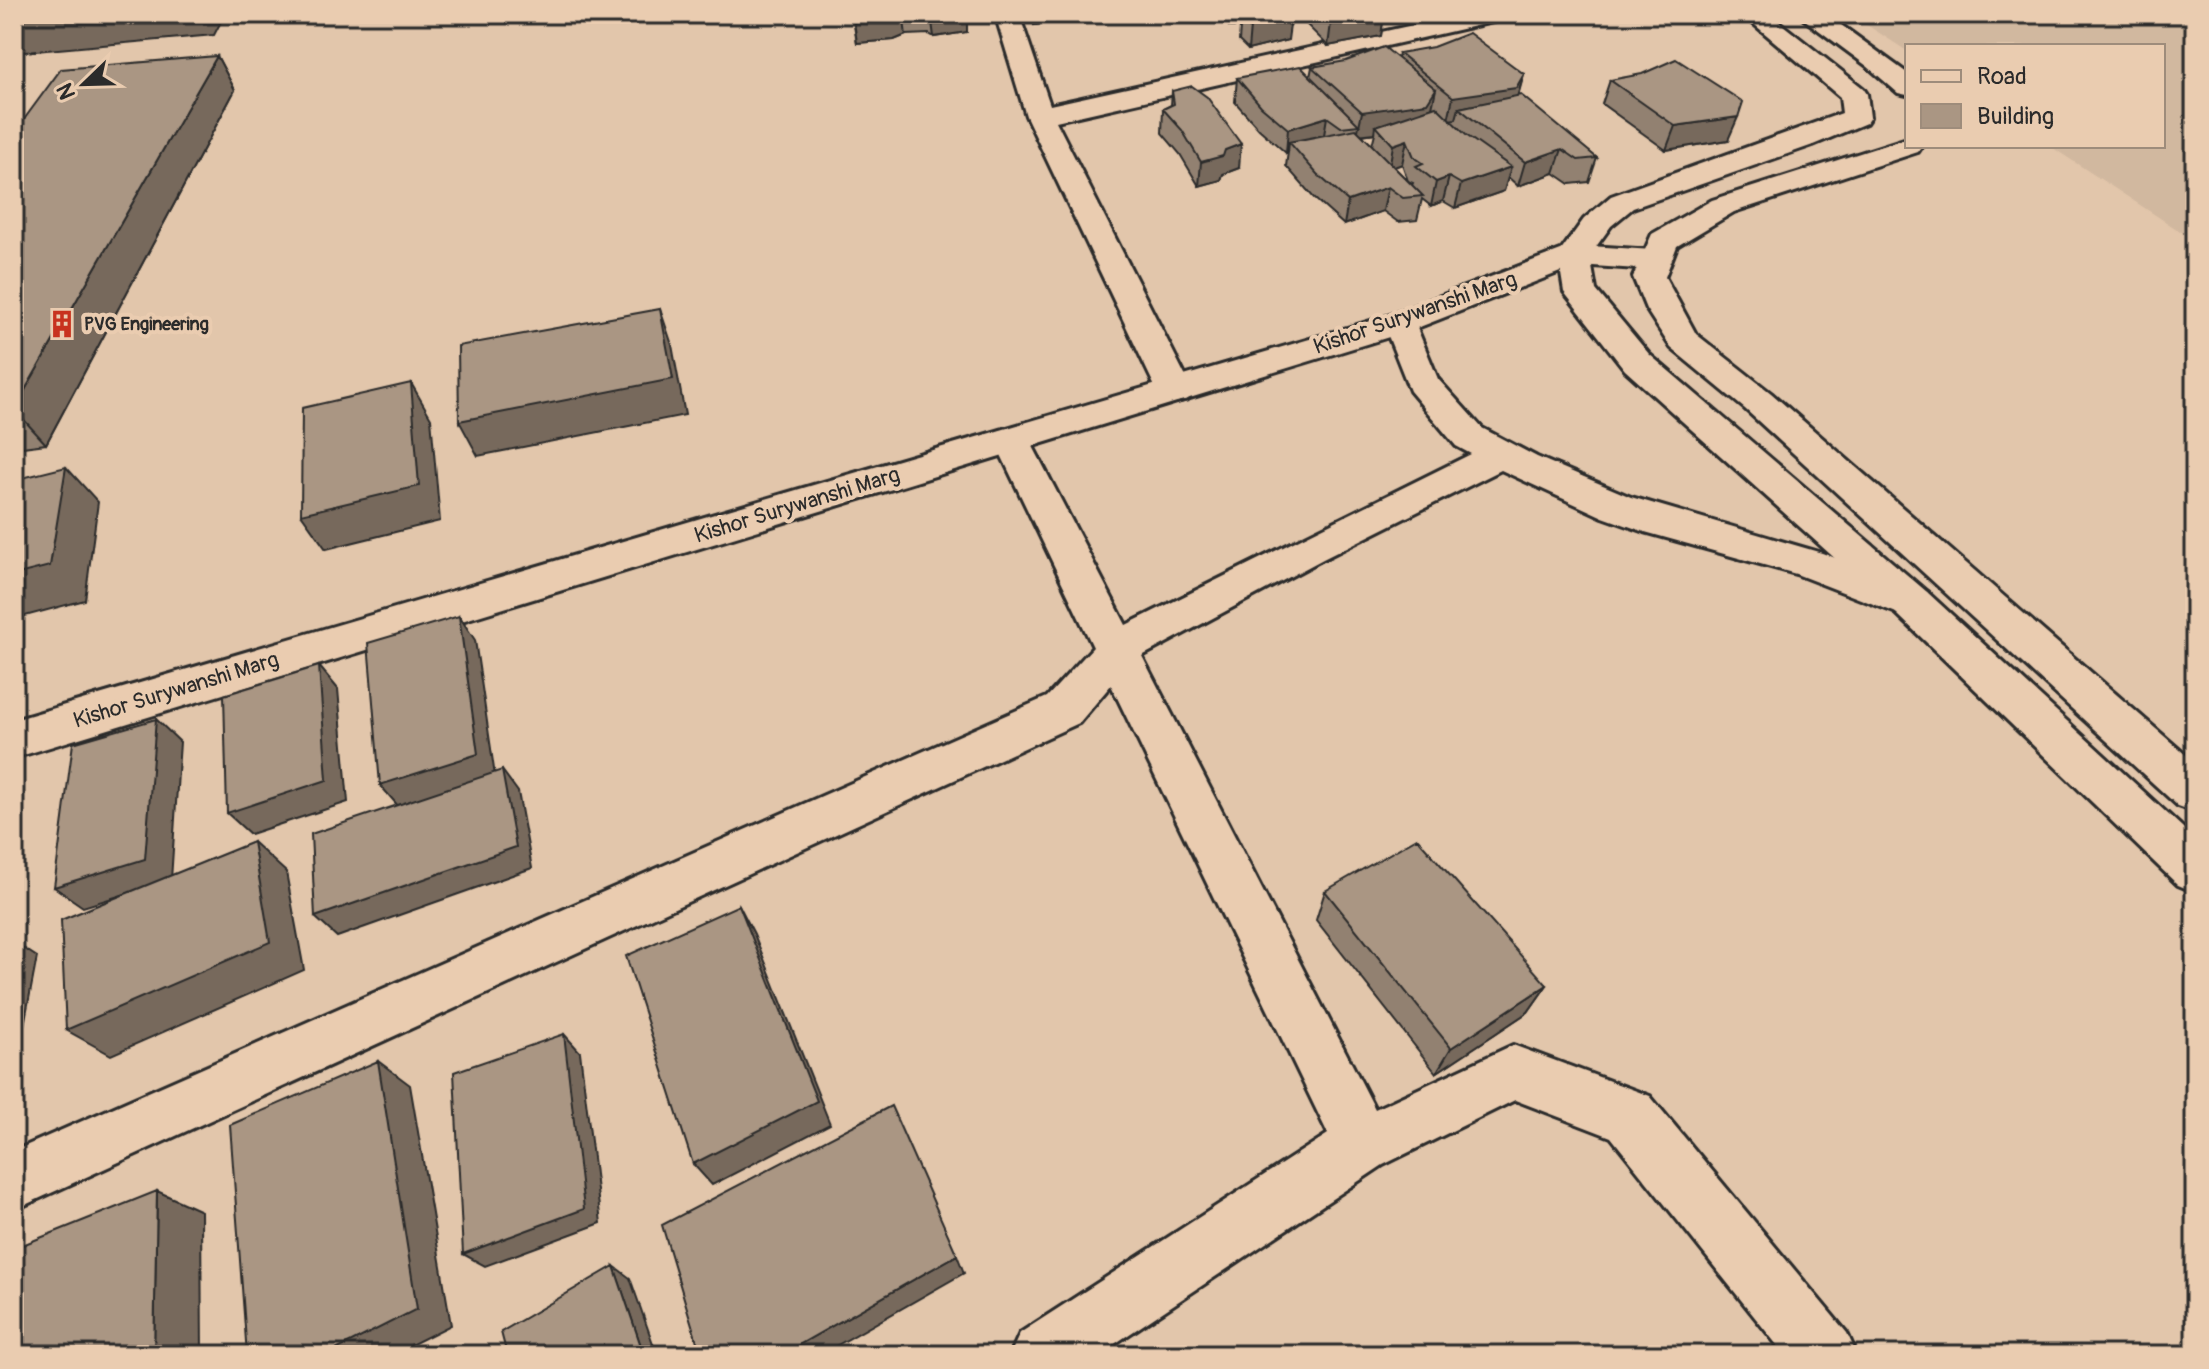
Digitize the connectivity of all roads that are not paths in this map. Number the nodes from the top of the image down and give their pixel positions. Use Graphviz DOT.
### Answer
graph roads {
  1 [pos="1007,14"];
  2 [pos="1497,14"];
  3 [pos="1754,14"];
  4 [pos="1809,14"];
  5 [pos="1412,22"];
  6 [pos="1905,85"];
  7 [pos="1040,116"];
  8 [pos="1905,147"];
  9 [pos="1574,255"];
  10 [pos="1653,260"];
  11 [pos="1400,323"];
  12 [pos="1175,391"];
  13 [pos="1012,440"];
  14 [pos="1502,454"];
  15 [pos="1912,603"];
  16 [pos="1116,650"];
  17 [pos="14,739"];
  18 [pos="2195,792"];
  19 [pos="2195,870"];
  20 [pos="1363,1145"];
  21 [pos="14,1181"];
  22 [pos="1042,1355"];
  23 [pos="1825,1355"];
  1 -- 7 [label="street"];
  2 -- 5 [label="street"];
  3 -- 9 [label="street"];
  4 -- 6 [label="street"];
  5 -- 7 [label="street"];
  7 -- 12 [label="street"];
  8 -- 10 [label="street"];
  9 -- 10 [label="street"];
  9 -- 11 [label="street, Kishor Surywanshi Marg"];
  9 -- 15 [label="street"];
  10 -- 18 [label="street"];
  11 -- 12 [label="street, Kishor Surywanshi Marg"];
  11 -- 14 [label="street"];
  12 -- 13 [label="street, Kishor Surywanshi Marg"];
  13 -- 16 [label="street"];
  13 -- 17 [label="street, Kishor Surywanshi Marg"];
  14 -- 15 [label="street"];
  14 -- 16 [label="street"];
  15 -- 19 [label="street"];
  16 -- 20 [label="street"];
  16 -- 21 [label="street"];
  20 -- 22 [label="street"];
  20 -- 23 [label="street"];
}
